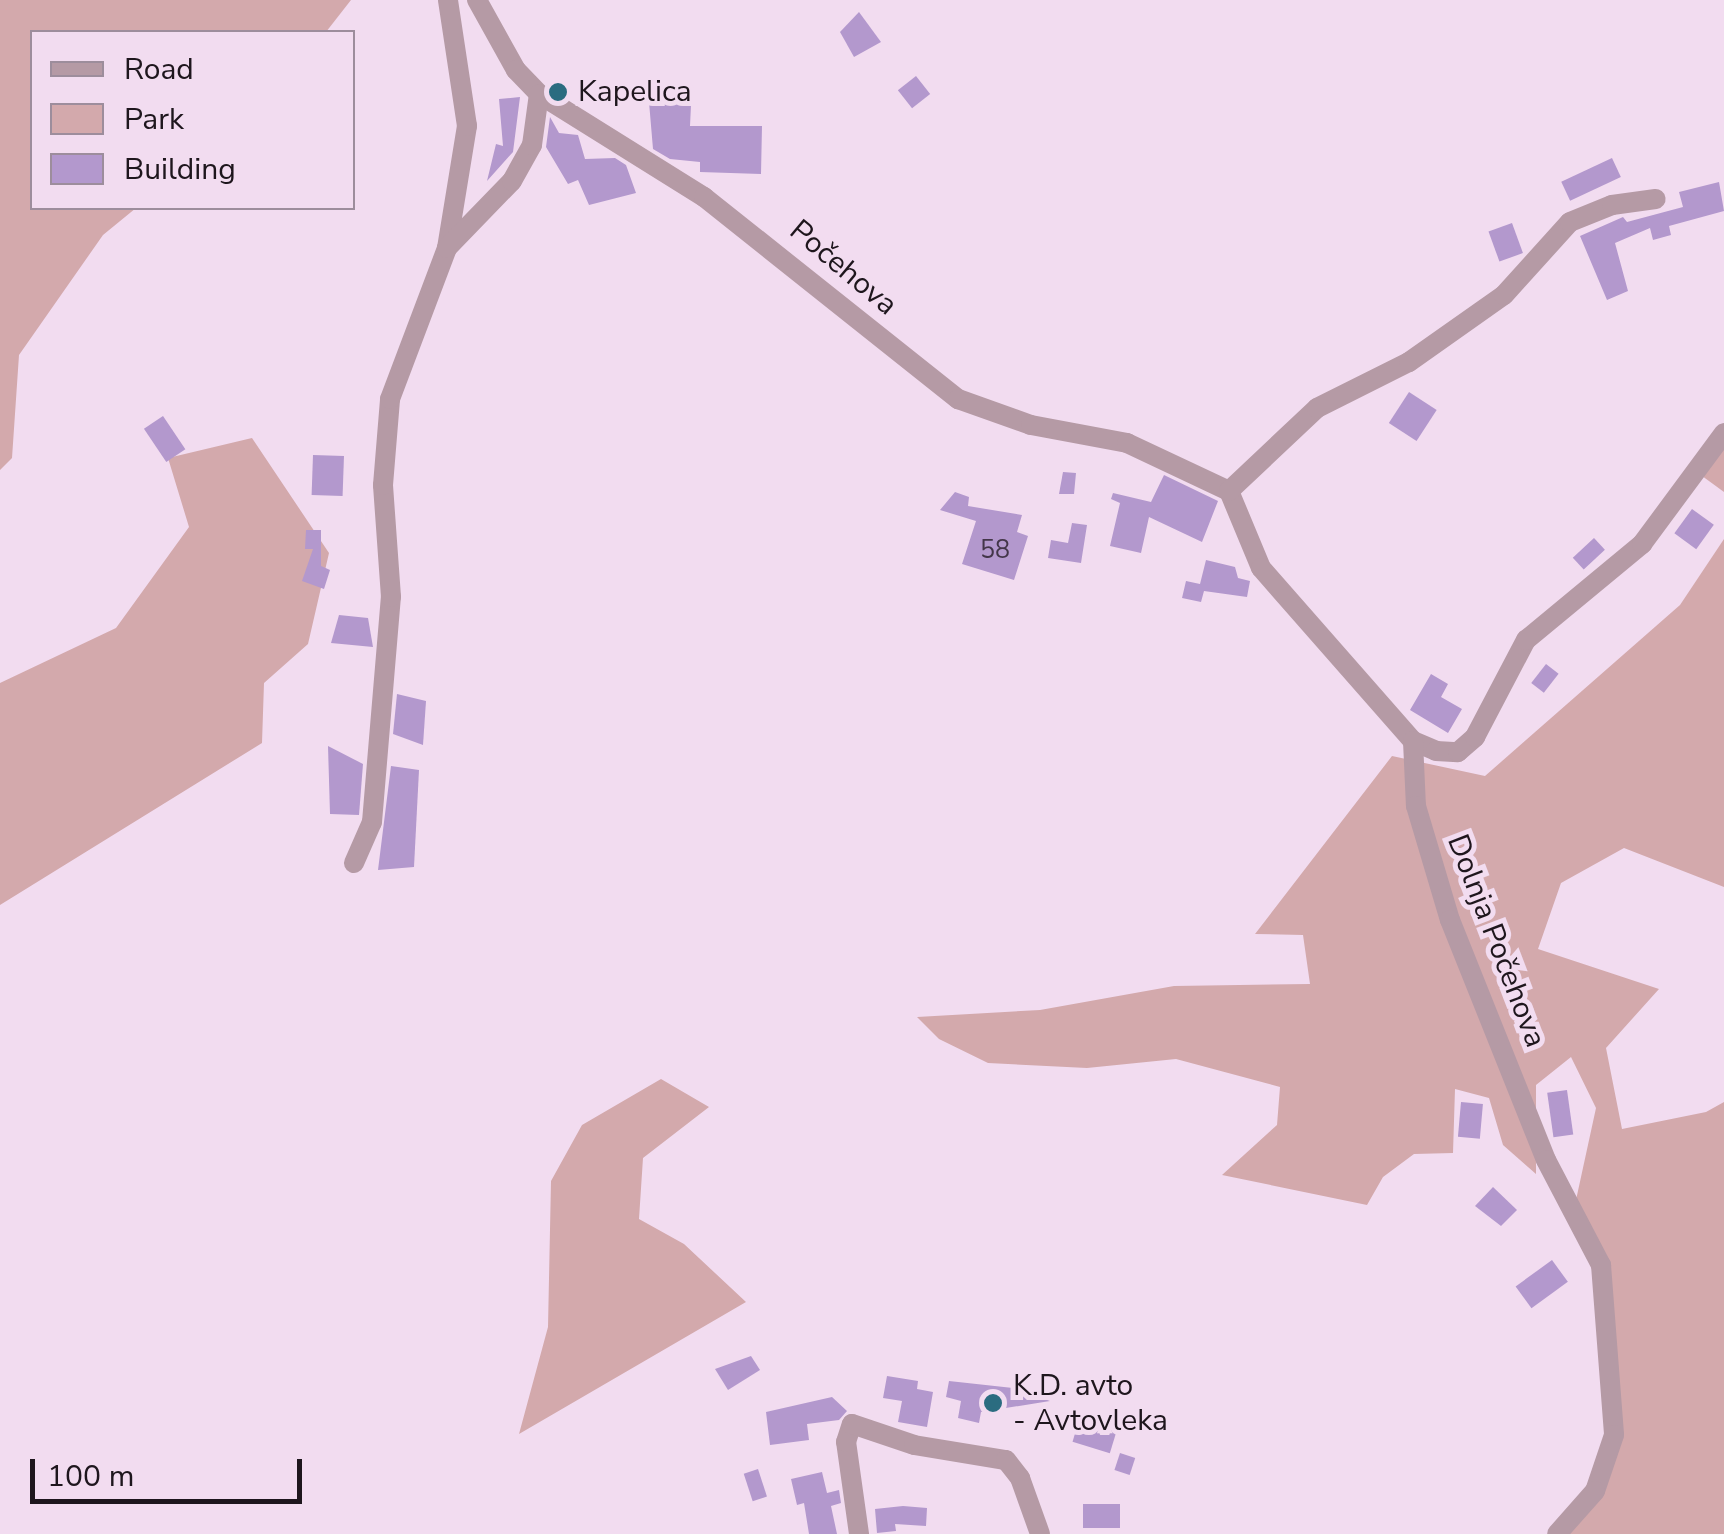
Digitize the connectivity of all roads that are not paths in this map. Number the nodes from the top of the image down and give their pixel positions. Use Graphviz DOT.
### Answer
graph roads {
  1 [pos="448,0"];
  2 [pos="477,0"];
  3 [pos="539,94"];
  4 [pos="1656,199"];
  5 [pos="448,248"];
  6 [pos="1724,434"];
  7 [pos="1229,491"];
  8 [pos="1413,741"];
  9 [pos="354,863"];
  10 [pos="859,1534"];
  11 [pos="1040,1534"];
  12 [pos="1556,1534"];
  1 -- 5 [label="street"];
  2 -- 3 [label="street, Počehova"];
  3 -- 5 [label="street"];
  3 -- 7 [label="street, Počehova"];
  4 -- 7 [label="street"];
  5 -- 9 [label="street"];
  6 -- 8 [label="street"];
  7 -- 8 [label="street"];
  8 -- 12 [label="street, Dolnja Počehova"];
  10 -- 11 [label="street"];
}
